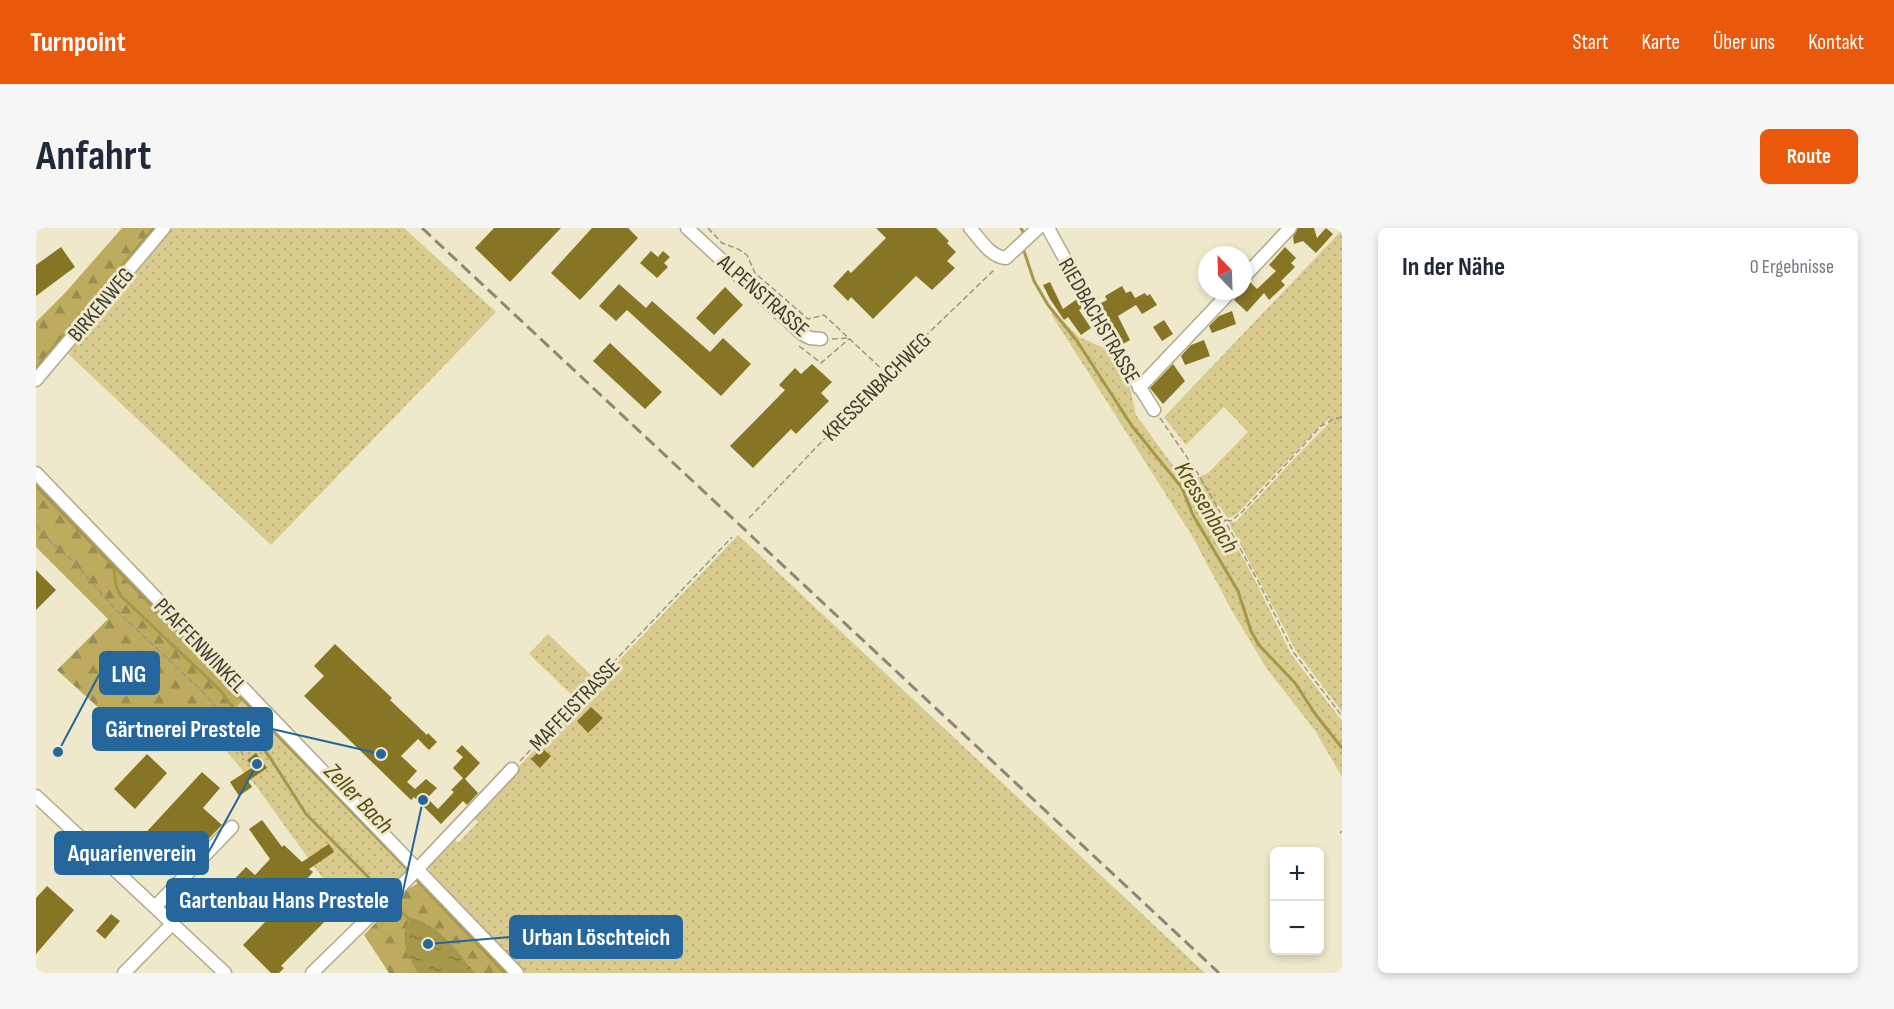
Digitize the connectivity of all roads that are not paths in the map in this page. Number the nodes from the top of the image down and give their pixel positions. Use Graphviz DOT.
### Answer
graph roads {
  1 [pos="164,228"];
  2 [pos="687,228"];
  3 [pos="970,228"];
  4 [pos="1038,228"];
  5 [pos="1048,228"];
  6 [pos="1290,228"];
  7 [pos="1252,268"];
  8 [pos="1222,300"];
  9 [pos="821,339"];
  10 [pos="36,380"];
  11 [pos="1139,388"];
  12 [pos="1154,410"];
  13 [pos="36,473"];
  14 [pos="512,769"];
  15 [pos="36,796"];
  16 [pos="232,827"];
  17 [pos="413,872"];
  18 [pos="155,906"];
  19 [pos="173,923"];
  20 [pos="124,973"];
  21 [pos="225,973"];
  22 [pos="312,973"];
  23 [pos="517,973"];
  1 -- 10 [label="street, BIRKENWEG"];
  2 -- 9 [label="street, ALPENSTRASSE"];
  3 -- 4 [label="street"];
  5 -- 11 [label="street, RIEDBACHSTRASSE"];
  6 -- 7 [label="street"];
  8 -- 11 [label="street"];
  11 -- 12 [label="street, RIEDBACHSTRASSE"];
  13 -- 17 [label="street, PFAFFENWINKEL"];
  14 -- 17 [label="street, MAFFEISTRASSE"];
  15 -- 18 [label="street"];
  16 -- 18 [label="street"];
  17 -- 22 [label="street, MAFFEISTRASSE"];
  17 -- 23 [label="street, PFAFFENWINKEL"];
  18 -- 19 [label="street"];
  19 -- 20 [label="street"];
  19 -- 21 [label="street"];
}
